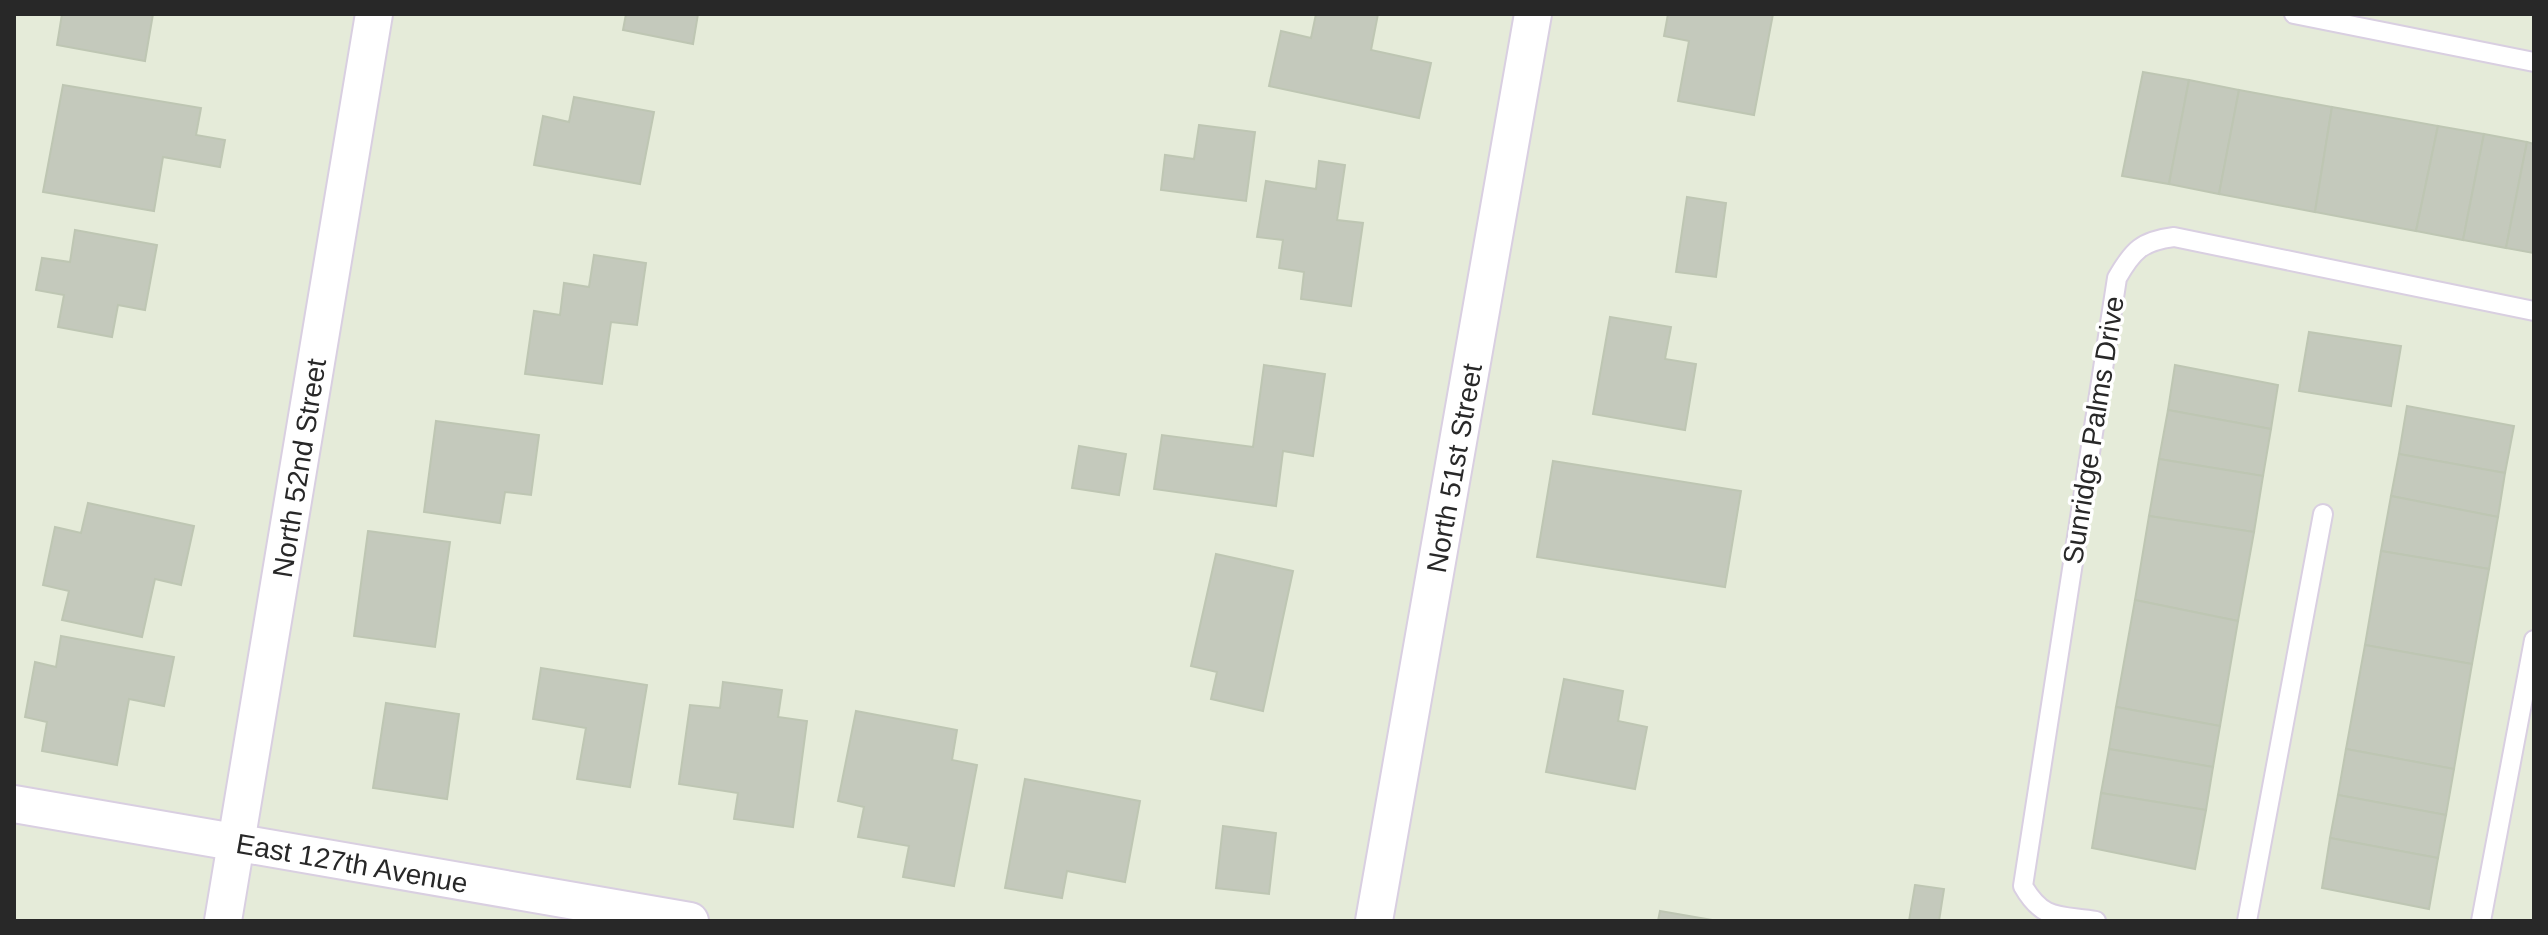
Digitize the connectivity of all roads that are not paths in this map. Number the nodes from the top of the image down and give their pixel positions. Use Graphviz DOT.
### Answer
graph roads {
  1 [pos="374,14"];
  2 [pos="1533,14"];
  3 [pos="2294,14"];
  4 [pos="2534,62"];
  5 [pos="2534,311"];
  6 [pos="2323,514"];
  7 [pos="2534,640"];
  8 [pos="14,804"];
  9 [pos="237,843"];
  10 [pos="223,921"];
  11 [pos="690,921"];
  12 [pos="1374,921"];
  13 [pos="2096,921"];
  14 [pos="2247,921"];
  15 [pos="2481,921"];
  1 -- 9 [label="street, North 52nd Street"];
  2 -- 12 [label="street, North 51st Street"];
  3 -- 4 [label="lane"];
  5 -- 13 [label="lane, Sunridge Palms Drive"];
  6 -- 14 [label="lane"];
  7 -- 15 [label="lane"];
  8 -- 9 [label="street, East 127th Avenue"];
  9 -- 10 [label="street, North 52nd Street"];
  9 -- 11 [label="street, East 127th Avenue"];
}
